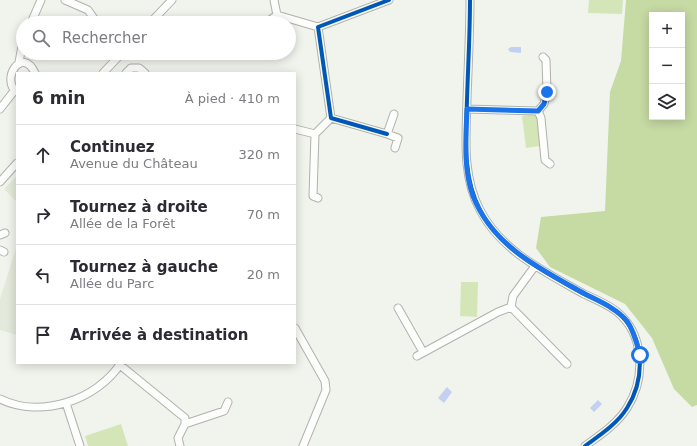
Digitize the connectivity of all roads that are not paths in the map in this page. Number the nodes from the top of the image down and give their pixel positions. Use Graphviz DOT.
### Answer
graph roads {
  1 [pos="40,0"];
  2 [pos="65,0"];
  3 [pos="172,0"];
  4 [pos="274,0"];
  5 [pos="389,0"];
  6 [pos="466,0"];
  7 [pos="470,0"];
  8 [pos="375,2"];
  9 [pos="470,10"];
  10 [pos="277,15"];
  11 [pos="34,16"];
  12 [pos="92,16"];
  13 [pos="157,16"];
  14 [pos="280,16"];
  15 [pos="296,21"];
  16 [pos="318,27"];
  17 [pos="543,57"];
  18 [pos="115,60"];
  19 [pos="19,62"];
  20 [pos="34,72"];
  21 [pos="103,72"];
  22 [pos="127,72"];
  23 [pos="144,72"];
  24 [pos="15,91"];
  25 [pos="0,109"];
  26 [pos="467,109"];
  27 [pos="538,111"];
  28 [pos="394,114"];
  29 [pos="330,118"];
  30 [pos="296,129"];
  31 [pos="314,134"];
  32 [pos="387,134"];
  33 [pos="395,148"];
  34 [pos="16,164"];
  35 [pos="550,164"];
  36 [pos="0,182"];
  37 [pos="318,198"];
  38 [pos="535,266"];
  39 [pos="511,307"];
  40 [pos="398,308"];
  41 [pos="296,330"];
  42 [pos="121,364"];
  43 [pos="567,364"];
  44 [pos="0,399"];
  45 [pos="228,402"];
  46 [pos="66,403"];
  47 [pos="185,424"];
  48 [pos="80,446"];
  49 [pos="180,446"];
  50 [pos="303,446"];
  51 [pos="585,446"];
  1 -- 11 [label="street"];
  2 -- 12 [label="street"];
  3 -- 13 [label="street"];
  4 -- 10 [label="street"];
  5 -- 8 [label="street"];
  6 -- 9 [label="street"];
  7 -- 9 [label="street"];
  8 -- 16 [label="street"];
  9 -- 26 [label="street"];
  10 -- 14 [label="street"];
  15 -- 16 [label="street"];
  16 -- 29 [label="street"];
  17 -- 27 [label="street"];
  18 -- 21 [label="street"];
  19 -- 20 [label="street"];
  19 -- 24 [label="street"];
  22 -- 23 [label="street"];
  24 -- 25 [label="street"];
  26 -- 27 [label="street"];
  26 -- 38 [label="street"];
  27 -- 35 [label="street"];
  28 -- 32 [label="street"];
  29 -- 31 [label="street"];
  29 -- 32 [label="street"];
  30 -- 31 [label="street"];
  31 -- 37 [label="street"];
  32 -- 33 [label="street"];
  34 -- 36 [label="street"];
  38 -- 39 [label="street"];
  38 -- 51 [label="street"];
  39 -- 40 [label="street"];
  39 -- 43 [label="street"];
  41 -- 50 [label="street"];
  42 -- 46 [label="street"];
  42 -- 47 [label="street"];
  44 -- 46 [label="street"];
  45 -- 47 [label="street"];
  46 -- 48 [label="street"];
  47 -- 49 [label="street"];
}
